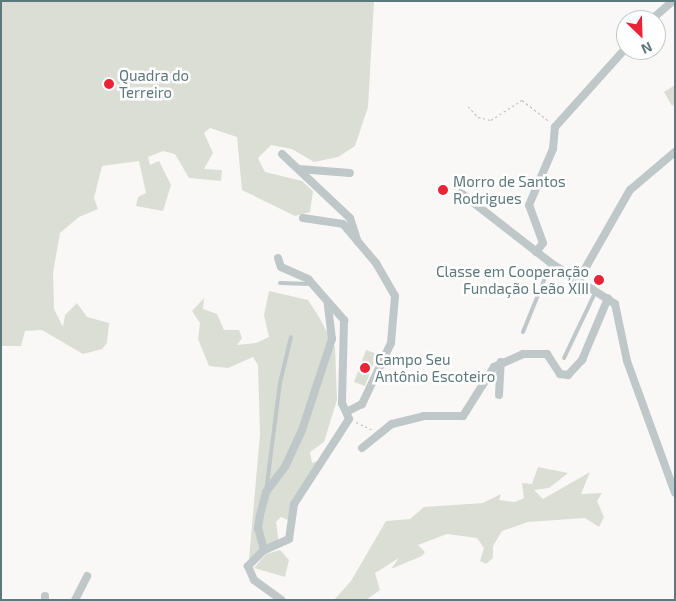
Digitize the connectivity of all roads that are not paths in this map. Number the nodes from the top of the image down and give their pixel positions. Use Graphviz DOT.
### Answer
graph roads {
  1 [pos="673,1"];
  2 [pos="663,10"];
  3 [pos="616,59"];
  4 [pos="675,152"];
  5 [pos="282,154"];
  6 [pos="298,169"];
  7 [pos="350,173"];
  8 [pos="461,193"];
  9 [pos="303,218"];
  10 [pos="358,244"];
  11 [pos="536,252"];
  12 [pos="278,258"];
  13 [pos="551,263"];
  14 [pos="578,281"];
  15 [pos="280,283"];
  16 [pos="313,284"];
  17 [pos="596,291"];
  18 [pos="608,298"];
  19 [pos="328,304"];
  20 [pos="522,332"];
  21 [pos="291,337"];
  22 [pos="564,358"];
  23 [pos="501,362"];
  24 [pos="499,395"];
  25 [pos="349,415"];
  26 [pos="362,448"];
  27 [pos="673,474"];
  28 [pos="266,492"];
  29 [pos="675,493"];
  30 [pos="264,550"];
  31 [pos="87,576"];
  32 [pos="75,600"];
  33 [pos="282,600"];
  1 -- 2 [label="street"];
  3 -- 11 [label="street"];
  4 -- 14 [label="street"];
  5 -- 6 [label="street"];
  6 -- 7 [label="street"];
  6 -- 10 [label="street"];
  8 -- 11 [label="street"];
  9 -- 10 [label="street"];
  10 -- 25 [label="street"];
  11 -- 13 [label="street"];
  12 -- 16 [label="street"];
  13 -- 14 [label="street"];
  13 -- 20 [label="lane"];
  14 -- 17 [label="street"];
  15 -- 16 [label="lane"];
  16 -- 19 [label="street"];
  17 -- 18 [label="street"];
  17 -- 22 [label="lane"];
  18 -- 23 [label="street"];
  18 -- 27 [label="street"];
  19 -- 25 [label="street"];
  19 -- 28 [label="street"];
  21 -- 28 [label="lane"];
  23 -- 24 [label="street"];
  23 -- 26 [label="street"];
  25 -- 30 [label="street"];
  27 -- 29 [label="street"];
  28 -- 30 [label="street"];
  30 -- 33 [label="street"];
  31 -- 32 [label="street"];
}
